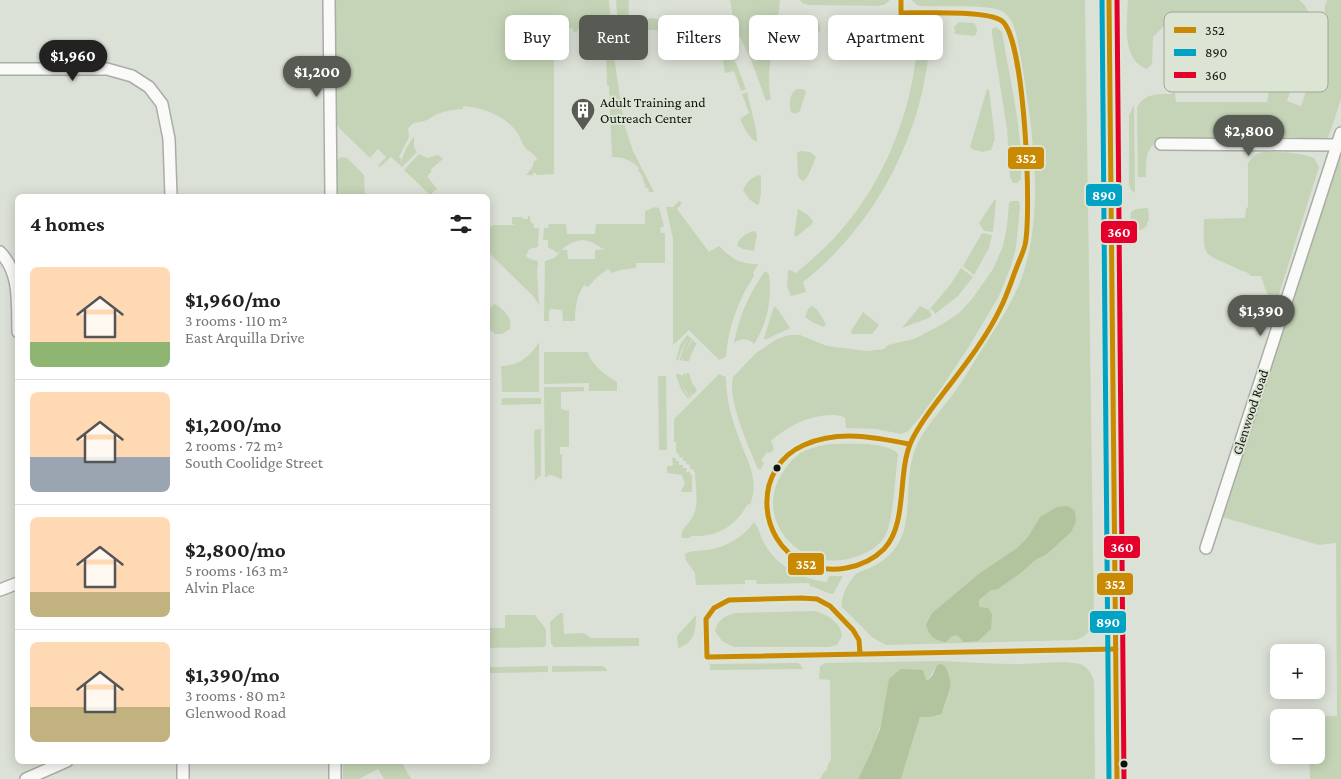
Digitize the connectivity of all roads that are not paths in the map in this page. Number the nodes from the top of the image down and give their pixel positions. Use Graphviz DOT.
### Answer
graph roads {
  1 [pos="329,0"];
  2 [pos="1109,0"];
  3 [pos="0,69"];
  4 [pos="1341,133"];
  5 [pos="1161,144"];
  6 [pos="1338,145"];
  7 [pos="171,194"];
  8 [pos="330,194"];
  9 [pos="0,252"];
  10 [pos="15,280"];
  11 [pos="1206,548"];
  12 [pos="15,584"];
  13 [pos="0,590"];
  14 [pos="60,764"];
  15 [pos="183,764"];
  16 [pos="335,764"];
  17 [pos="26,779"];
  18 [pos="183,779"];
  19 [pos="335,779"];
  20 [pos="1118,779"];
  1 -- 8 [label="street"];
  2 -- 20 [label="main road"];
  3 -- 7 [label="street"];
  4 -- 6 [label="street, Glenwood Road"];
  5 -- 6 [label="street"];
  6 -- 11 [label="street, Glenwood Road"];
  9 -- 10 [label="street"];
  12 -- 13 [label="street"];
  14 -- 17 [label="street"];
  15 -- 18 [label="street"];
  16 -- 19 [label="street"];
}
